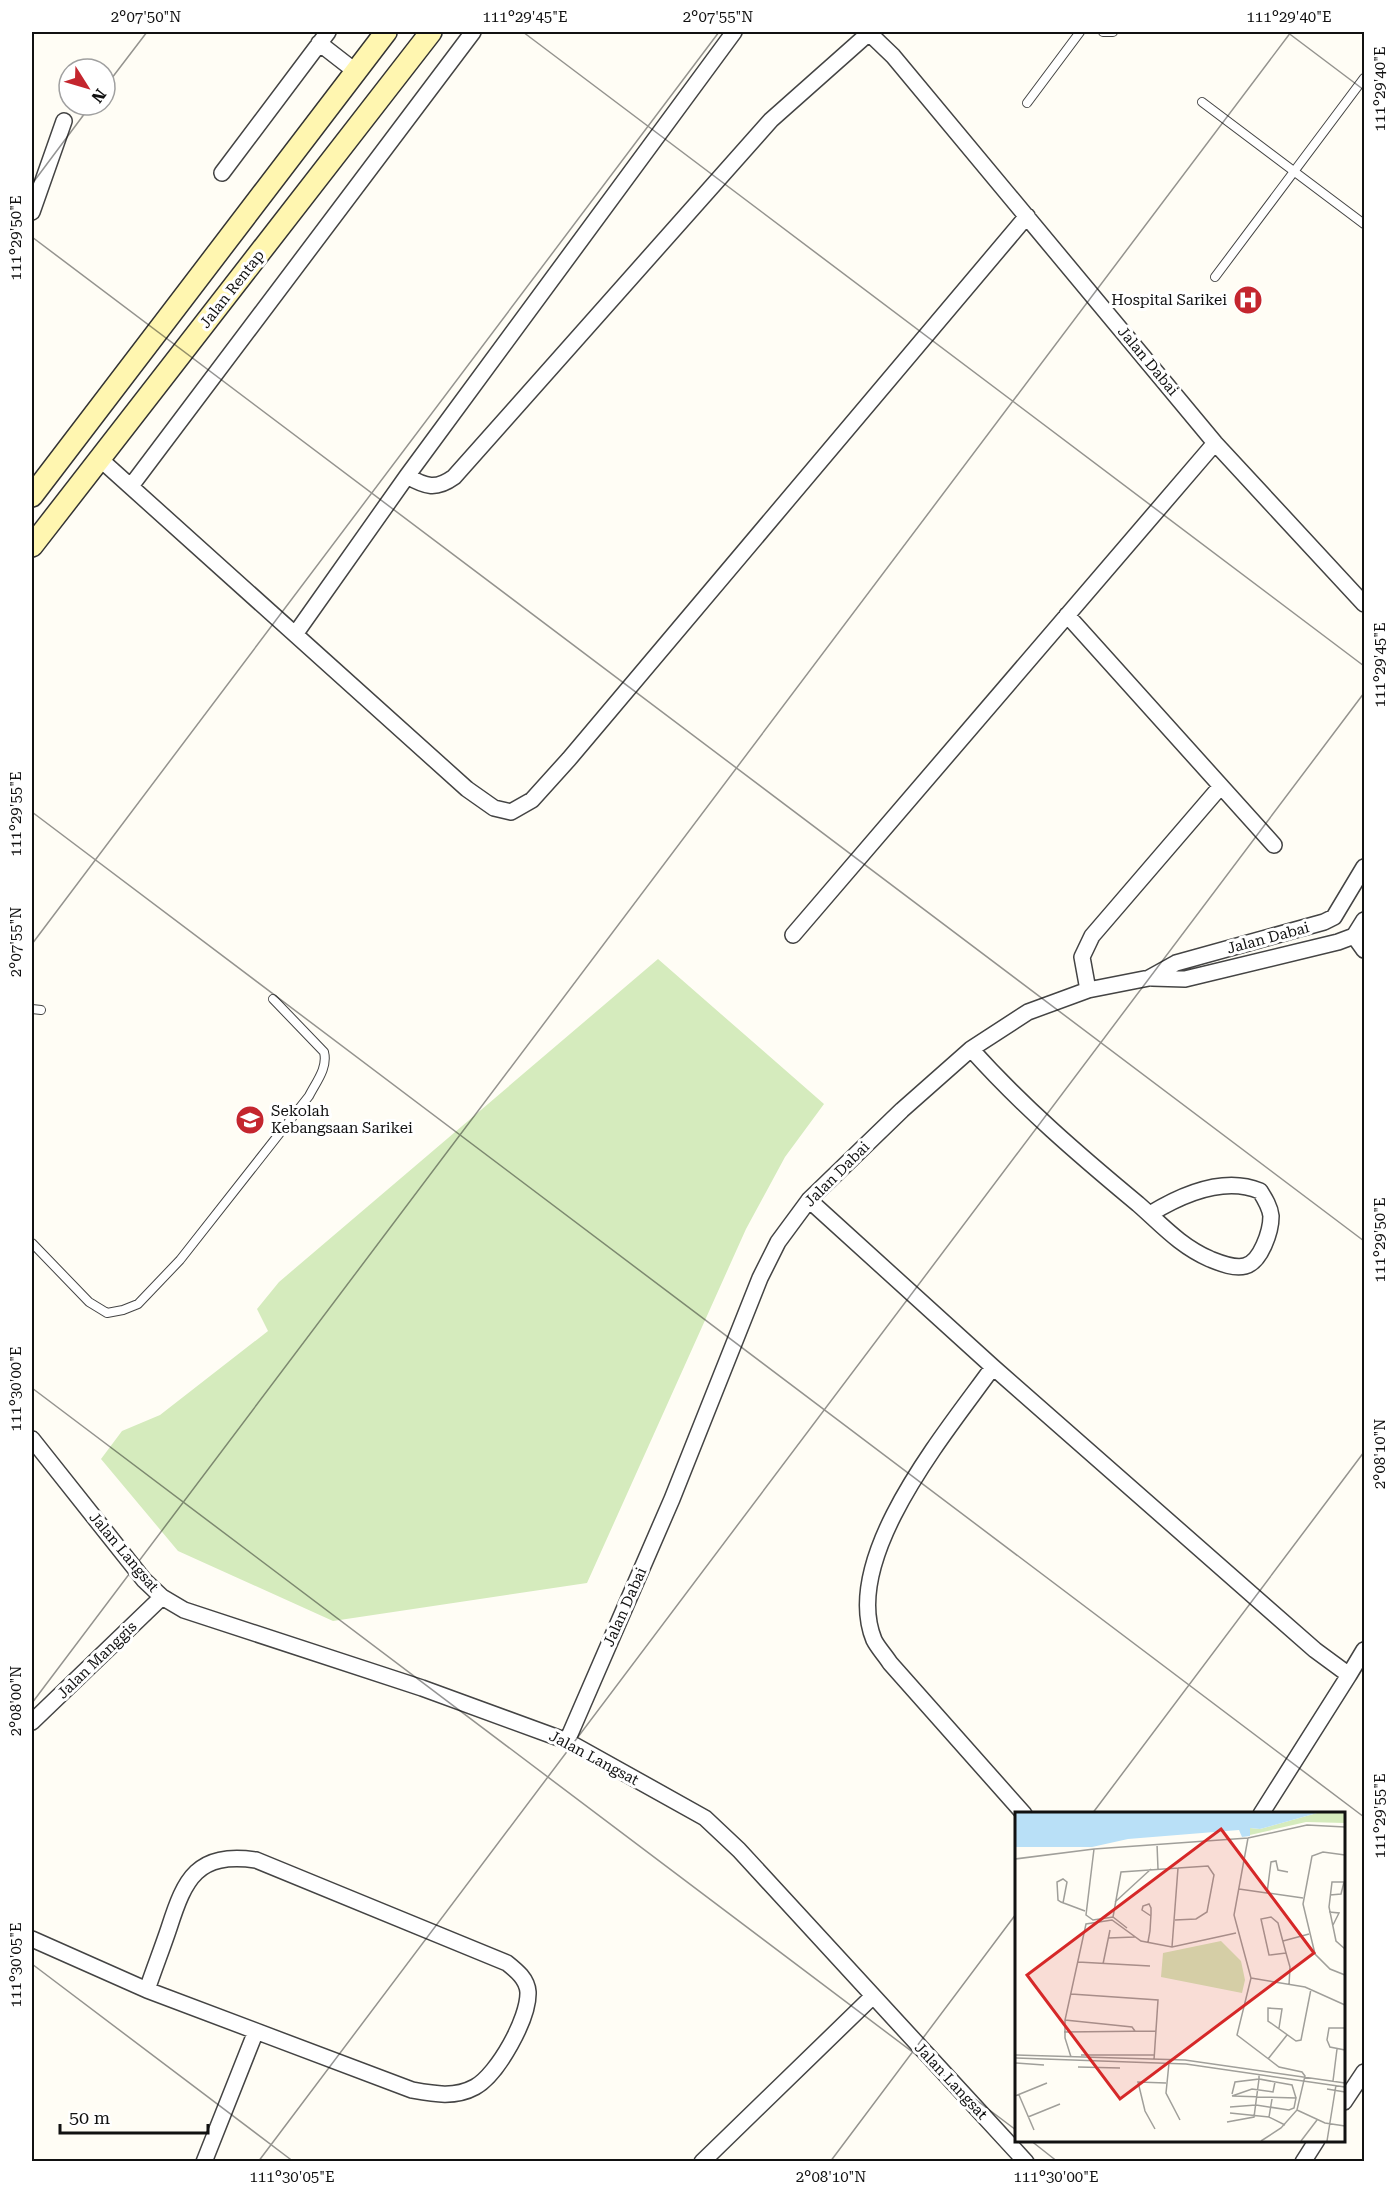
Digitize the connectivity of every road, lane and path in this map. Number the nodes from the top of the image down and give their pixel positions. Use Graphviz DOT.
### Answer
graph roads {
  1 [pos="386,32"];
  2 [pos="431,32"];
  3 [pos="473,32"];
  4 [pos="734,32"];
  5 [pos="869,32"];
  6 [pos="1080,32"];
  7 [pos="1103,32"];
  8 [pos="1113,32"];
  9 [pos="324,37"];
  10 [pos="355,71"];
  11 [pos="1365,78"];
  12 [pos="1202,102"];
  13 [pos="1027,103"];
  14 [pos="64,121"];
  15 [pos="1294,171"];
  16 [pos="222,173"];
  17 [pos="32,212"];
  18 [pos="1027,216"];
  19 [pos="1365,224"];
  20 [pos="1215,277"];
  21 [pos="1215,443"];
  22 [pos="100,459"];
  23 [pos="407,476"];
  24 [pos="131,486"];
  25 [pos="32,496"];
  26 [pos="32,546"];
  27 [pos="1365,604"];
  28 [pos="1067,615"];
  29 [pos="296,633"];
  30 [pos="1221,786"];
  31 [pos="1274,845"];
  32 [pos="1365,867"];
  33 [pos="1365,920"];
  34 [pos="794,935"];
  35 [pos="1353,936"];
  36 [pos="1365,950"];
  37 [pos="1149,978"];
  38 [pos="1088,990"];
  39 [pos="273,999"];
  40 [pos="32,1009"];
  41 [pos="41,1010"];
  42 [pos="970,1049"];
  43 [pos="809,1200"];
  44 [pos="1150,1214"];
  45 [pos="32,1244"];
  46 [pos="993,1367"];
  47 [pos="32,1439"];
  48 [pos="162,1597"];
  49 [pos="1365,1650"];
  50 [pos="1349,1675"];
  51 [pos="32,1722"];
  52 [pos="567,1741"];
  53 [pos="1022,1812"];
  54 [pos="1262,1812"];
  55 [pos="32,1940"];
  56 [pos="147,1990"];
  57 [pos="873,1996"];
  58 [pos="256,2031"];
  59 [pos="1365,2072"];
  60 [pos="1345,2101"];
  61 [pos="1316,2142"];
  62 [pos="204,2162"];
  63 [pos="702,2162"];
  64 [pos="1026,2162"];
  65 [pos="1303,2162"];
  1 -- 10 [label="main road"];
  2 -- 22 [label="main road, Jalan Rentap"];
  3 -- 24 [label="street"];
  4 -- 23 [label="street"];
  5 -- 18 [label="street, Jalan Dabai"];
  5 -- 23 [label="street"];
  6 -- 13 [label="lane"];
  7 -- 8 [label="lane"];
  9 -- 10 [label="street"];
  9 -- 16 [label="street"];
  10 -- 25 [label="main road"];
  11 -- 15 [label="lane"];
  12 -- 15 [label="lane"];
  14 -- 17 [label="street"];
  15 -- 19 [label="lane"];
  15 -- 20 [label="lane"];
  18 -- 21 [label="street, Jalan Dabai"];
  18 -- 29 [label="street"];
  21 -- 27 [label="street, Jalan Dabai"];
  21 -- 28 [label="street"];
  22 -- 24 [label="street"];
  22 -- 26 [label="main road, Jalan Rentap"];
  23 -- 29 [label="street"];
  24 -- 29 [label="street"];
  28 -- 30 [label="street"];
  28 -- 34 [label="street"];
  30 -- 31 [label="street"];
  30 -- 38 [label="street"];
  32 -- 37 [label="street, Jalan Dabai"];
  33 -- 35 [label="street"];
  35 -- 36 [label="street"];
  35 -- 37 [label="street"];
  37 -- 38 [label="street, Jalan Dabai"];
  38 -- 42 [label="street, Jalan Dabai"];
  39 -- 45 [label="lane"];
  40 -- 41 [label="lane"];
  42 -- 43 [label="street, Jalan Dabai"];
  42 -- 44 [label="street"];
  43 -- 46 [label="street"];
  43 -- 52 [label="street, Jalan Dabai"];
  44 -- 44 [label="street"];
  46 -- 50 [label="street"];
  46 -- 53 [label="street"];
  47 -- 48 [label="street, Jalan Langsat"];
  48 -- 51 [label="street, Jalan Manggis"];
  48 -- 52 [label="street, Jalan Langsat"];
  49 -- 50 [label="street"];
  50 -- 54 [label="street"];
  52 -- 57 [label="street, Jalan Langsat"];
  55 -- 56 [label="street"];
  56 -- 58 [label="street"];
  56 -- 58 [label="street"];
  57 -- 63 [label="street"];
  57 -- 64 [label="street, Jalan Langsat"];
  58 -- 62 [label="street"];
  59 -- 60 [label="street"];
  61 -- 65 [label="street"];
}
